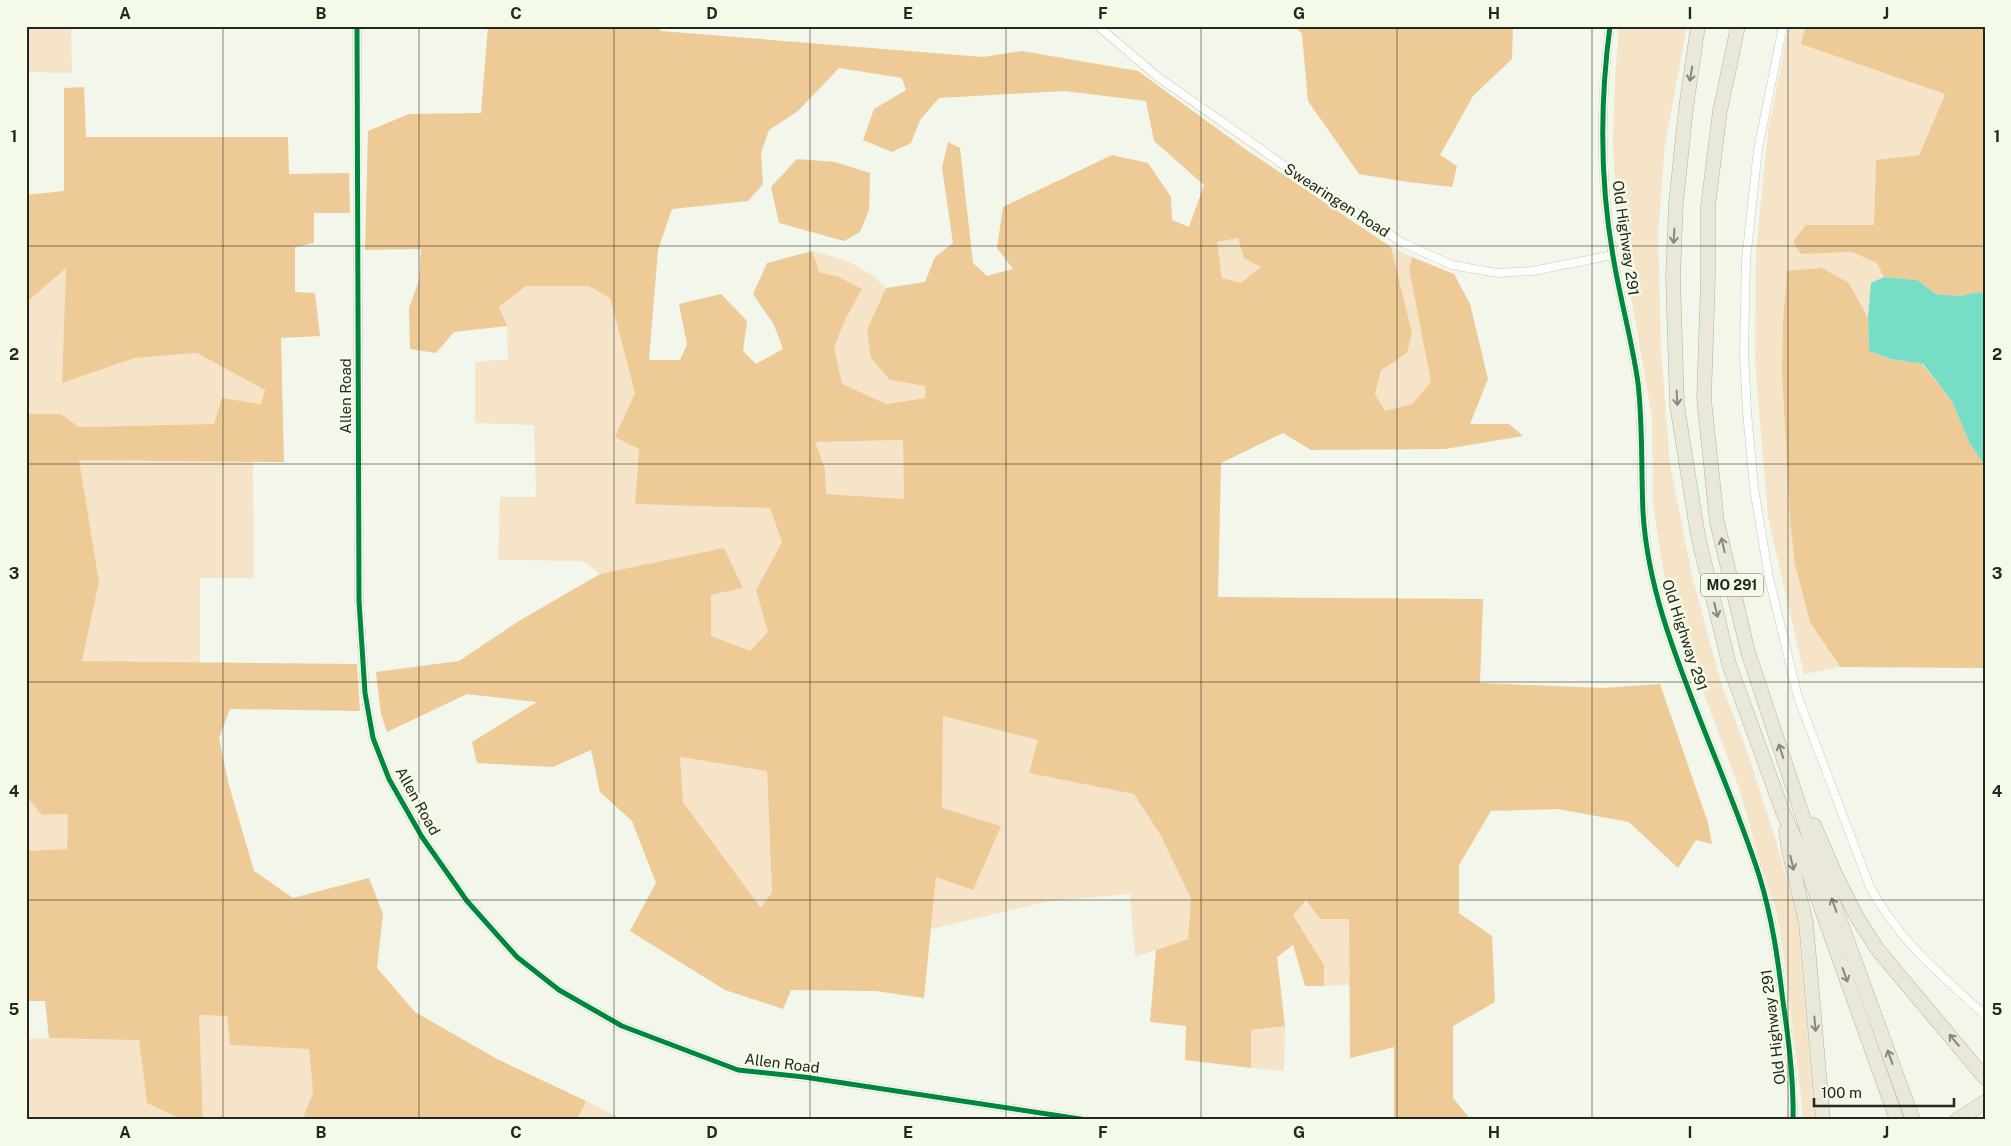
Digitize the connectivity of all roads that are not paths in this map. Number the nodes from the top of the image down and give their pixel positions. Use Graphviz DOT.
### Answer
graph roads {
  1 [pos="357,26"];
  2 [pos="1098,26"];
  3 [pos="1610,26"];
  4 [pos="1698,26"];
  5 [pos="1738,26"];
  6 [pos="1783,26"];
  7 [pos="1613,255"];
  8 [pos="1788,773"];
  9 [pos="1784,815"];
  10 [pos="1985,1015"];
  11 [pos="1979,1065"];
  12 [pos="1985,1078"];
  13 [pos="1985,1102"];
  14 [pos="1087,1120"];
  15 [pos="1793,1120"];
  16 [pos="1822,1120"];
  17 [pos="1897,1120"];
  18 [pos="1913,1120"];
  19 [pos="1957,1120"];
  1 -- 14 [label="street, Allen Road"];
  2 -- 7 [label="street, Swearingen Road"];
  3 -- 7 [label="street, Old Highway 291"];
  4 -- 9 [label="highway, MO 291, one-way"];
  8 -- 5 [label="highway, MO 291, one-way"];
  6 -- 10 [label="street"];
  7 -- 15 [label="street, Old Highway 291"];
  11 -- 8 [label="highway, one-way"];
  18 -- 8 [label="highway, MO 291, one-way"];
  9 -- 16 [label="highway, one-way"];
  9 -- 17 [label="highway, MO 291, one-way"];
  11 -- 12 [label="highway"];
  13 -- 19 [label="highway"];
}
